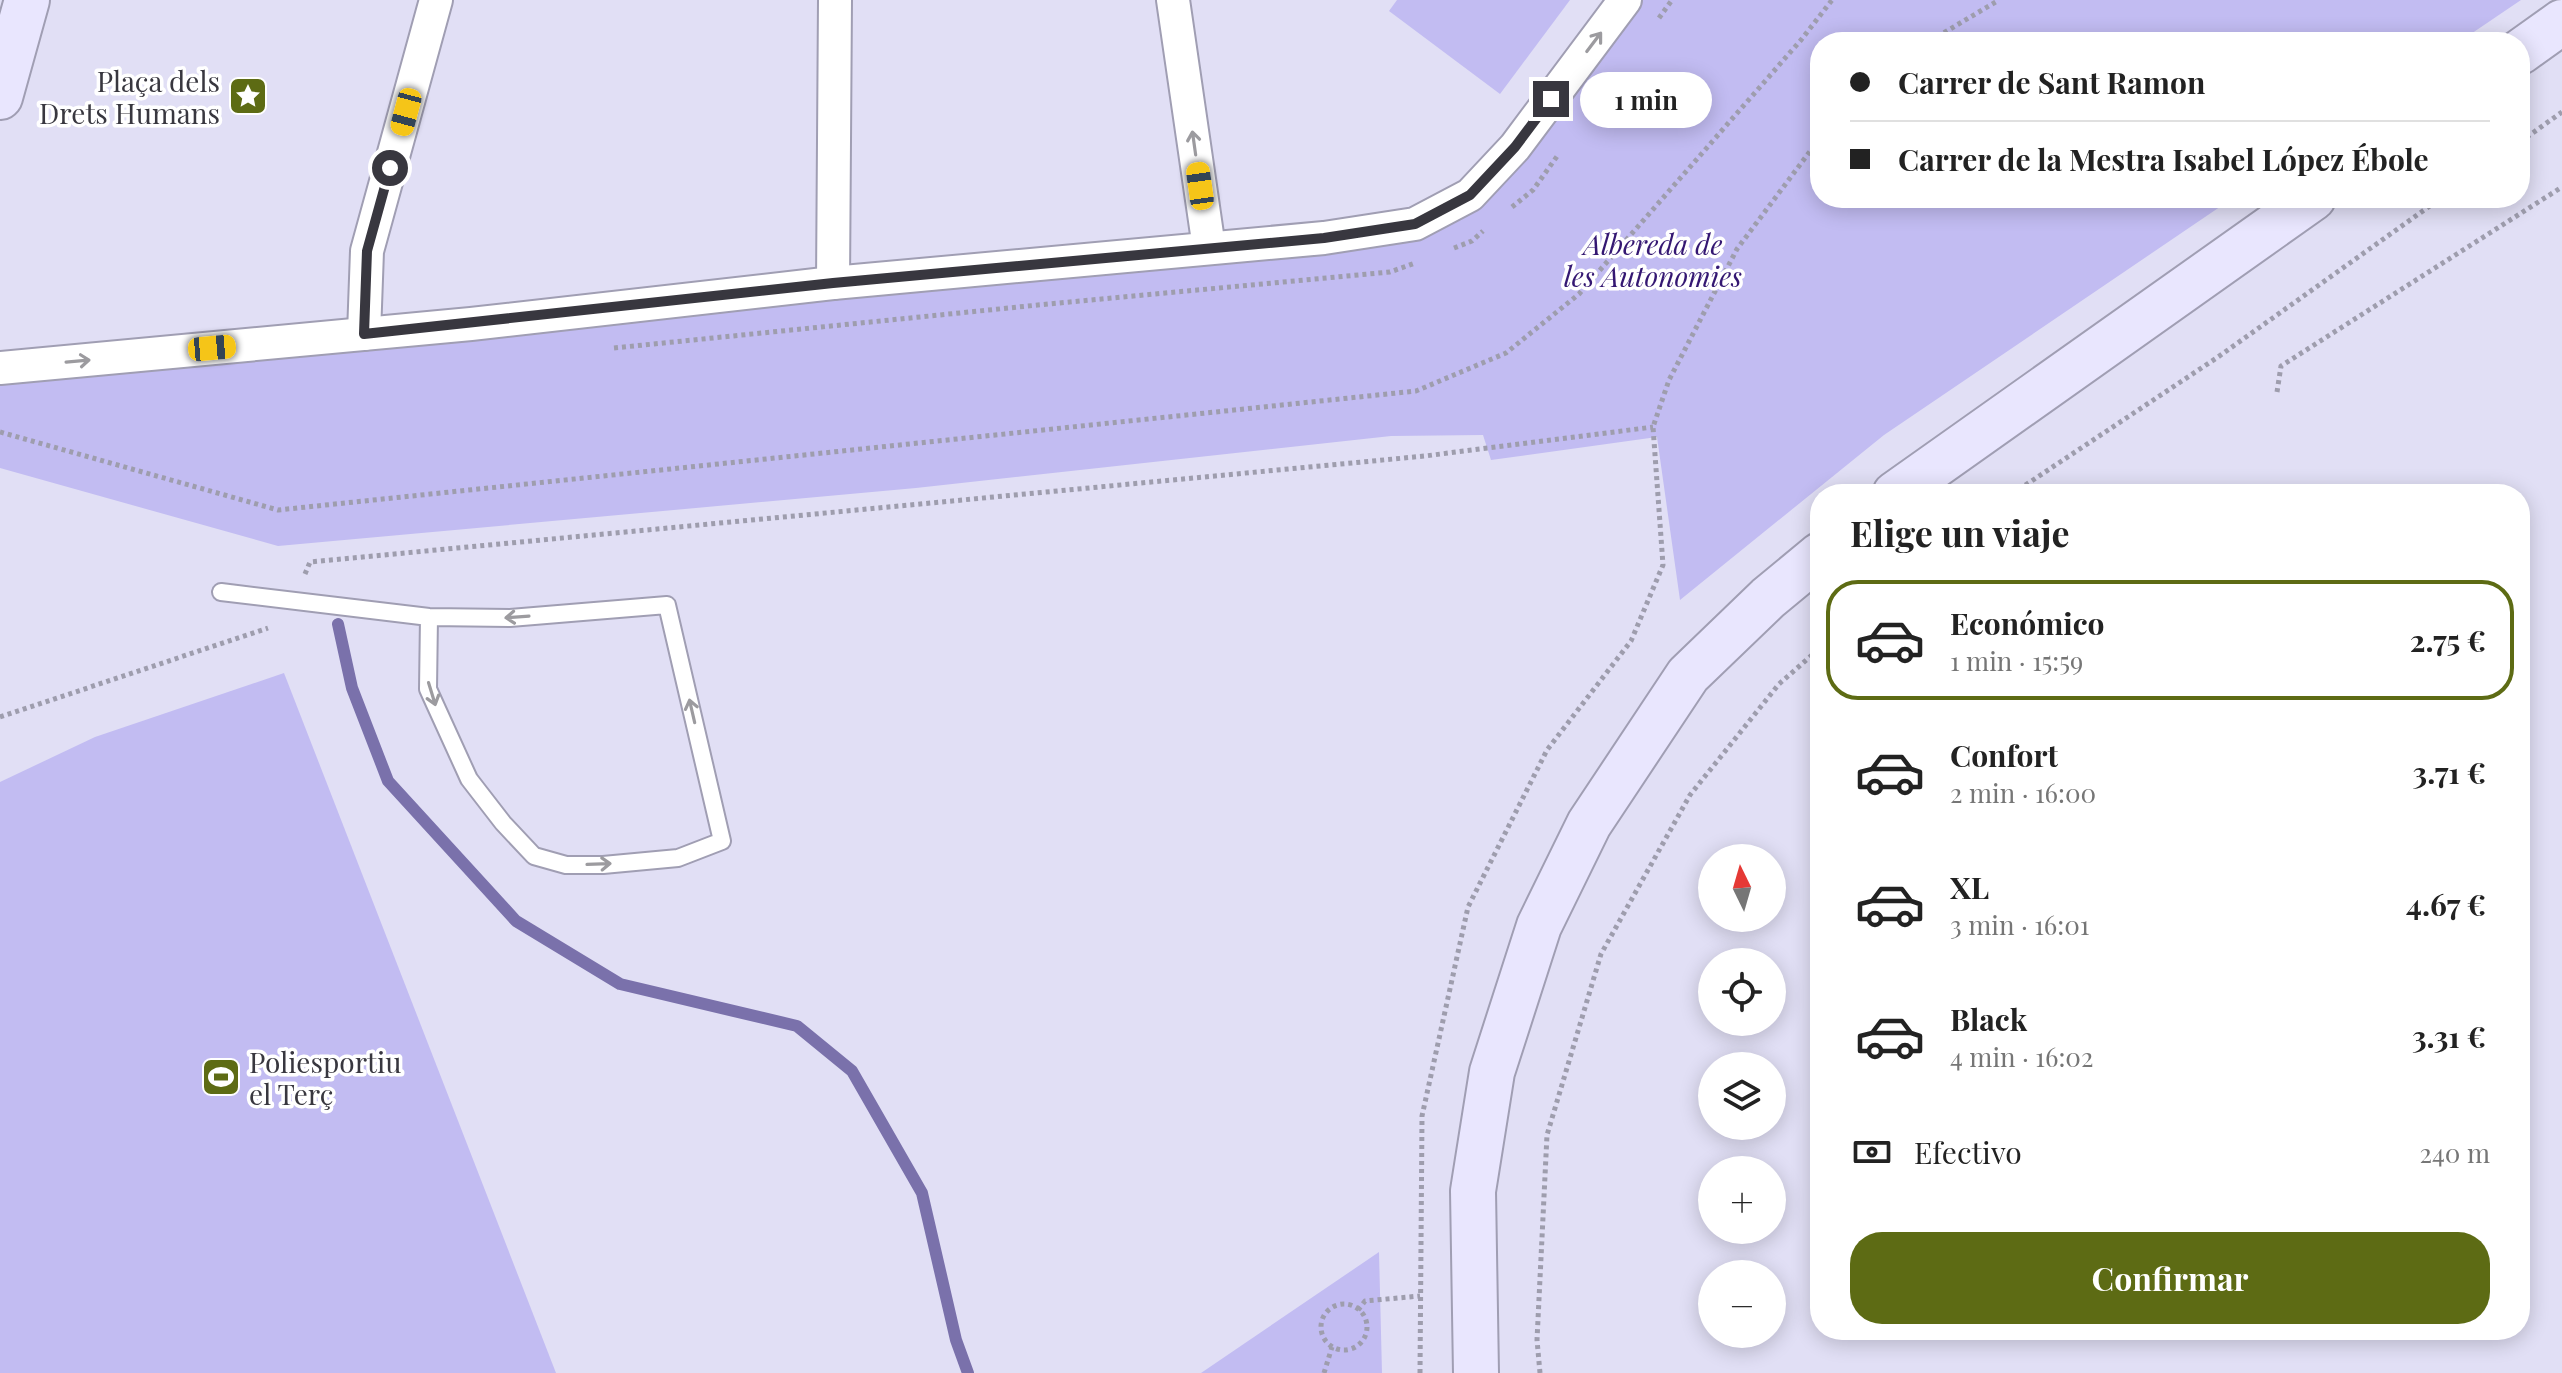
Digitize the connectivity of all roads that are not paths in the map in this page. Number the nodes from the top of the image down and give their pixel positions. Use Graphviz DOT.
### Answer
graph roads {
  1 [pos="27,0"];
  2 [pos="436,0"];
  3 [pos="835,0"];
  4 [pos="1173,0"];
  5 [pos="1625,0"];
  6 [pos="2562,22"];
  7 [pos="2530,45"];
  8 [pos="0,97"];
  9 [pos="2299,208"];
  10 [pos="1209,248"];
  11 [pos="833,283"];
  12 [pos="364,334"];
  13 [pos="0,368"];
  14 [pos="1909,484"];
  15 [pos="1810,563"];
  16 [pos="221,592"];
  17 [pos="429,617"];
  18 [pos="1476,1373"];
  1 -- 8 [label="main road"];
  2 -- 12 [label="street"];
  3 -- 11 [label="street"];
  10 -- 4 [label="street, one-way"];
  10 -- 5 [label="street, one-way"];
  6 -- 7 [label="main road"];
  9 -- 14 [label="main road"];
  10 -- 11 [label="street"];
  11 -- 12 [label="street"];
  13 -- 12 [label="street, one-way"];
  15 -- 18 [label="main road"];
  16 -- 17 [label="lane"];
  17 -- 17 [label="lane, one-way"];
}
